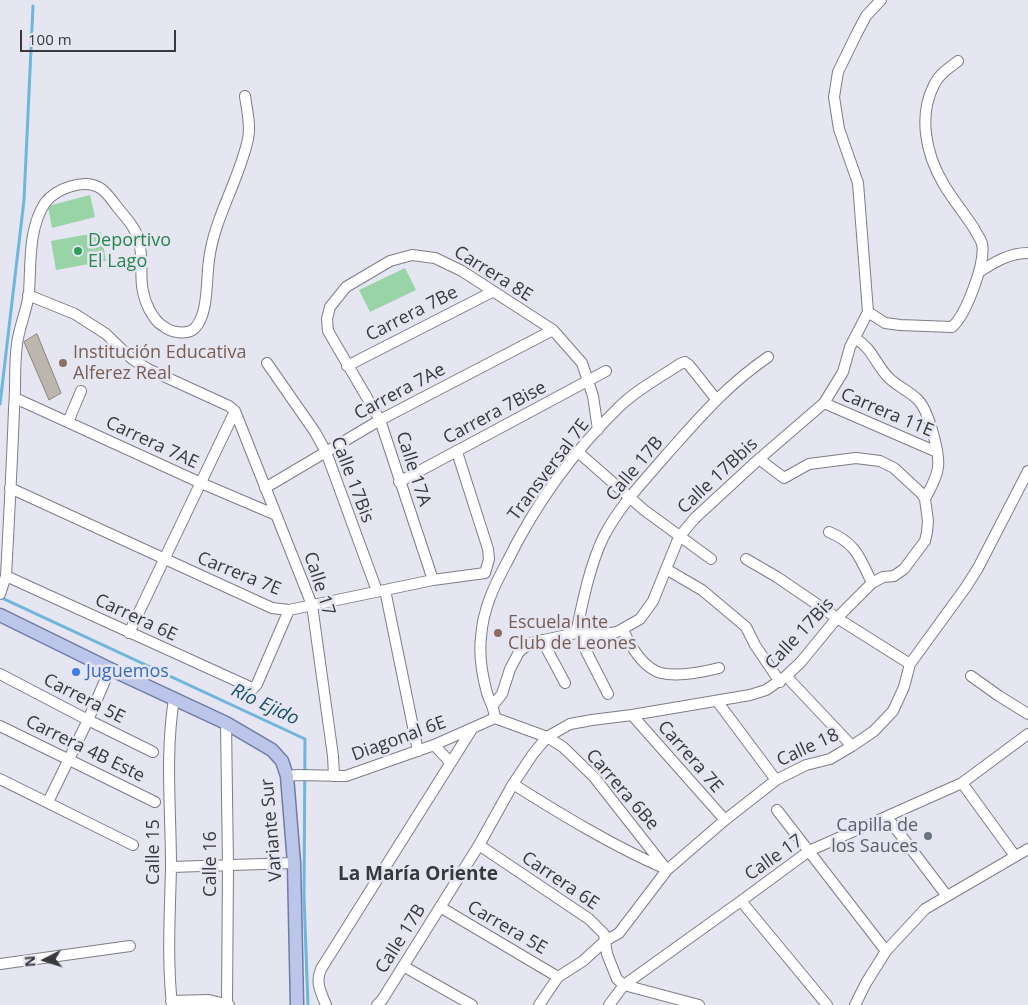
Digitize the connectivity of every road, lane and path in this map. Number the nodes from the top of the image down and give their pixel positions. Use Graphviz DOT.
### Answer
graph roads {
  1 [pos="881,0"];
  2 [pos="958,61"];
  3 [pos="245,96"];
  4 [pos="1028,253"];
  5 [pos="979,272"];
  6 [pos="492,292"];
  7 [pos="28,296"];
  8 [pos="868,312"];
  9 [pos="327,318"];
  10 [pos="553,330"];
  11 [pos="855,338"];
  12 [pos="768,358"];
  13 [pos="268,363"];
  14 [pos="347,366"];
  15 [pos="606,371"];
  16 [pos="589,381"];
  17 [pos="81,391"];
  18 [pos="15,398"];
  19 [pos="716,399"];
  20 [pos="824,403"];
  21 [pos="235,411"];
  22 [pos="380,420"];
  23 [pos="68,422"];
  24 [pos="598,430"];
  25 [pos="326,452"];
  26 [pos="457,452"];
  27 [pos="578,452"];
  28 [pos="937,452"];
  29 [pos="759,459"];
  30 [pos="1028,471"];
  31 [pos="399,482"];
  32 [pos="201,483"];
  33 [pos="10,488"];
  34 [pos="265,488"];
  35 [pos="629,497"];
  36 [pos="925,499"];
  37 [pos="276,515"];
  38 [pos="829,532"];
  39 [pos="680,538"];
  40 [pos="164,559"];
  41 [pos="711,559"];
  42 [pos="746,559"];
  43 [pos="666,569"];
  44 [pos="485,574"];
  45 [pos="6,576"];
  46 [pos="433,580"];
  47 [pos="872,583"];
  48 [pos="495,585"];
  49 [pos="1,591"];
  50 [pos="381,591"];
  51 [pos="312,605"];
  52 [pos="289,610"];
  53 [pos="0,615"];
  54 [pos="837,618"];
  55 [pos="624,630"];
  56 [pos="129,632"];
  57 [pos="579,633"];
  58 [pos="542,640"];
  59 [pos="910,664"];
  60 [pos="719,668"];
  61 [pos="110,669"];
  62 [pos="0,674"];
  63 [pos="971,676"];
  64 [pos="783,679"];
  65 [pos="565,682"];
  66 [pos="608,694"];
  67 [pos="174,699"];
  68 [pos="717,701"];
  69 [pos="493,705"];
  70 [pos="1028,714"];
  71 [pos="632,715"];
  72 [pos="495,718"];
  73 [pos="88,720"];
  74 [pos="226,723"];
  75 [pos="0,726"];
  76 [pos="472,729"];
  77 [pos="1028,734"];
  78 [pos="547,737"];
  79 [pos="434,745"];
  80 [pos="852,746"];
  81 [pos="418,751"];
  82 [pos="153,752"];
  83 [pos="70,760"];
  84 [pos="450,762"];
  85 [pos="293,775"];
  86 [pos="334,776"];
  87 [pos="0,779"];
  88 [pos="776,780"];
  89 [pos="962,783"];
  90 [pos="513,784"];
  91 [pos="48,802"];
  92 [pos="155,802"];
  93 [pos="778,810"];
  94 [pos="888,817"];
  95 [pos="725,820"];
  96 [pos="132,845"];
  97 [pos="479,845"];
  98 [pos="809,850"];
  99 [pos="1028,850"];
  100 [pos="1015,856"];
  101 [pos="294,863"];
  102 [pos="228,866"];
  103 [pos="171,867"];
  104 [pos="667,870"];
  105 [pos="947,896"];
  106 [pos="741,901"];
  107 [pos="440,908"];
  108 [pos="605,941"];
  109 [pos="130,946"];
  110 [pos="886,951"];
  111 [pos="0,964"];
  112 [pos="404,966"];
  113 [pos="558,976"];
  114 [pos="620,982"];
  115 [pos="171,1003"];
  116 [pos="228,1005"];
  117 [pos="297,1005"];
  118 [pos="326,1005"];
  119 [pos="377,1005"];
  120 [pos="472,1005"];
  121 [pos="540,1005"];
  122 [pos="609,1005"];
  123 [pos="699,1005"];
  124 [pos="827,1005"];
  125 [pos="855,1005"];
  1 -- 8 [label="street"];
  2 -- 5 [label="street"];
  3 -- 7 [label="street"];
  4 -- 5 [label="street"];
  5 -- 8 [label="street"];
  6 -- 9 [label="street, Carrera 8E"];
  6 -- 10 [label="street, Carrera 8E"];
  6 -- 14 [label="street, Carrera 7Be"];
  7 -- 18 [label="street"];
  7 -- 21 [label="street"];
  8 -- 11 [label="street, Calle 17Bbis"];
  9 -- 14 [label="street, Calle 17A"];
  10 -- 16 [label="street, Carrera 8E"];
  10 -- 22 [label="street, Carrera 7Ae"];
  11 -- 20 [label="street, Calle 17Bbis"];
  11 -- 28 [label="street"];
  12 -- 19 [label="street, Calle 17B"];
  13 -- 25 [label="street, Calle 17Bis"];
  14 -- 22 [label="street, Calle 17A"];
  15 -- 16 [label="street, Carrera 7Bise"];
  16 -- 24 [label="street, Carrera 8E"];
  16 -- 26 [label="street, Carrera 7Bise"];
  17 -- 23 [label="street"];
  18 -- 23 [label="street, Carrera 7AE"];
  18 -- 33 [label="street"];
  19 -- 24 [label="street, Transversal 7E"];
  19 -- 35 [label="street, Calle 17B"];
  20 -- 28 [label="street, Carrera 11E"];
  20 -- 29 [label="street, Calle 17Bbis"];
  21 -- 32 [label="street"];
  21 -- 34 [label="street, Calle 17"];
  22 -- 25 [label="street, Carrera 7Ae"];
  22 -- 31 [label="street, Calle 17A"];
  23 -- 32 [label="street, Carrera 7AE"];
  24 -- 27 [label="street, Transversal 7E"];
  25 -- 34 [label="street, Carrera 7Ae"];
  25 -- 50 [label="street, Calle 17Bis"];
  26 -- 31 [label="street, Carrera 7Bise"];
  26 -- 44 [label="street"];
  27 -- 35 [label="street"];
  27 -- 48 [label="street, Transversal 7E"];
  28 -- 36 [label="street"];
  29 -- 36 [label="street"];
  29 -- 39 [label="street, Calle 17Bbis"];
  30 -- 59 [label="street, Calle 18"];
  31 -- 46 [label="street, Calle 17A"];
  32 -- 37 [label="street, Carrera 7AE"];
  32 -- 40 [label="street"];
  33 -- 40 [label="street, Carrera 7E"];
  33 -- 45 [label="street"];
  34 -- 37 [label="street, Calle 17"];
  35 -- 39 [label="street"];
  35 -- 57 [label="street, Calle 17B"];
  36 -- 47 [label="street, Calle 17Bis"];
  37 -- 51 [label="street, Calle 17"];
  38 -- 47 [label="street"];
  39 -- 41 [label="street"];
  39 -- 43 [label="street, Calle 17Bbis"];
  40 -- 52 [label="street, Carrera 7E"];
  40 -- 56 [label="street"];
  42 -- 54 [label="street"];
  43 -- 55 [label="street, Calle 17Bbis"];
  43 -- 64 [label="street"];
  44 -- 46 [label="street, Carrera 7E"];
  44 -- 48 [label="street"];
  45 -- 49 [label="street"];
  45 -- 56 [label="street, Carrera 6E"];
  46 -- 50 [label="street, Carrera 7E"];
  47 -- 54 [label="street, Calle 17Bis"];
  48 -- 69 [label="street, Transversal 7E"];
  50 -- 51 [label="street, Carrera 7E"];
  50 -- 81 [label="street, Calle 17Bis"];
  51 -- 52 [label="street, Carrera 7E"];
  51 -- 86 [label="street, Calle 17"];
  52 -- 56 [label="street, Carrera 6E"];
  53 -- 61 [label="main road, Variante Sur"];
  54 -- 59 [label="street"];
  54 -- 64 [label="street, Calle 17Bis"];
  55 -- 57 [label="street"];
  55 -- 60 [label="street"];
  57 -- 58 [label="street"];
  57 -- 66 [label="street"];
  58 -- 65 [label="street"];
  58 -- 69 [label="street"];
  59 -- 80 [label="street, Calle 18"];
  61 -- 67 [label="main road, Variante Sur"];
  61 -- 73 [label="street"];
  62 -- 73 [label="street, Carrera 5E"];
  63 -- 70 [label="street"];
  64 -- 68 [label="street, Calle 17Bis"];
  64 -- 80 [label="street"];
  67 -- 74 [label="main road, Variante Sur"];
  67 -- 103 [label="street, Calle 15"];
  68 -- 71 [label="street, Calle 17Bis"];
  68 -- 88 [label="street"];
  69 -- 72 [label="street, Transversal 7E"];
  71 -- 78 [label="street, Calle 17Bis"];
  71 -- 95 [label="street, Carrera 7E"];
  72 -- 76 [label="street, Diagonal 6E"];
  72 -- 78 [label="street, Carrera 6Be"];
  73 -- 82 [label="street, Carrera 5E"];
  73 -- 83 [label="street"];
  74 -- 85 [label="main road, Variante Sur"];
  74 -- 102 [label="street, Calle 16"];
  75 -- 83 [label="street, Carrera 4B Este"];
  76 -- 79 [label="street, Diagonal 6E"];
  76 -- 84 [label="street"];
  77 -- 89 [label="street, Calle 17"];
  78 -- 90 [label="street, Calle 17B"];
  78 -- 104 [label="street, Carrera 6Be"];
  79 -- 81 [label="street, Diagonal 6E"];
  79 -- 84 [label="street"];
  80 -- 88 [label="street, Calle 18"];
  81 -- 86 [label="street, Diagonal 6E"];
  83 -- 91 [label="street"];
  83 -- 92 [label="street, Carrera 4B Este"];
  84 -- 118 [label="street"];
  85 -- 86 [label="street, Diagonal 6E"];
  85 -- 101 [label="main road, Variante Sur"];
  87 -- 91 [label="street"];
  88 -- 95 [label="street, Calle 18"];
  89 -- 94 [label="street, Calle 17"];
  89 -- 100 [label="street"];
  90 -- 97 [label="street, Calle 17B"];
  90 -- 104 [label="street"];
  91 -- 96 [label="street"];
  93 -- 98 [label="street"];
  94 -- 98 [label="street, Calle 17"];
  94 -- 105 [label="street"];
  95 -- 104 [label="street, Calle 18"];
  97 -- 107 [label="street, Calle 17B"];
  97 -- 108 [label="street, Carrera 6E"];
  98 -- 106 [label="street, Calle 17"];
  98 -- 110 [label="street"];
  99 -- 100 [label="street"];
  100 -- 105 [label="street"];
  101 -- 102 [label="street"];
  101 -- 117 [label="main road, Variante Sur"];
  102 -- 103 [label="street"];
  102 -- 116 [label="street, Calle 16"];
  103 -- 115 [label="street, Calle 15"];
  104 -- 108 [label="street, Calle 18"];
  105 -- 110 [label="street"];
  106 -- 114 [label="street, Calle 17"];
  106 -- 124 [label="street"];
  107 -- 112 [label="street, Calle 17B"];
  107 -- 113 [label="street, Carrera 5E"];
  108 -- 113 [label="street, Calle 18"];
  108 -- 114 [label="street, Carrera 6E"];
  109 -- 111 [label="street"];
  110 -- 125 [label="street"];
  112 -- 119 [label="street, Calle 17B"];
  112 -- 120 [label="street"];
  113 -- 121 [label="street, Calle 18"];
  114 -- 122 [label="street, Calle 17"];
  114 -- 123 [label="street"];
  115 -- 116 [label="street"];
}
